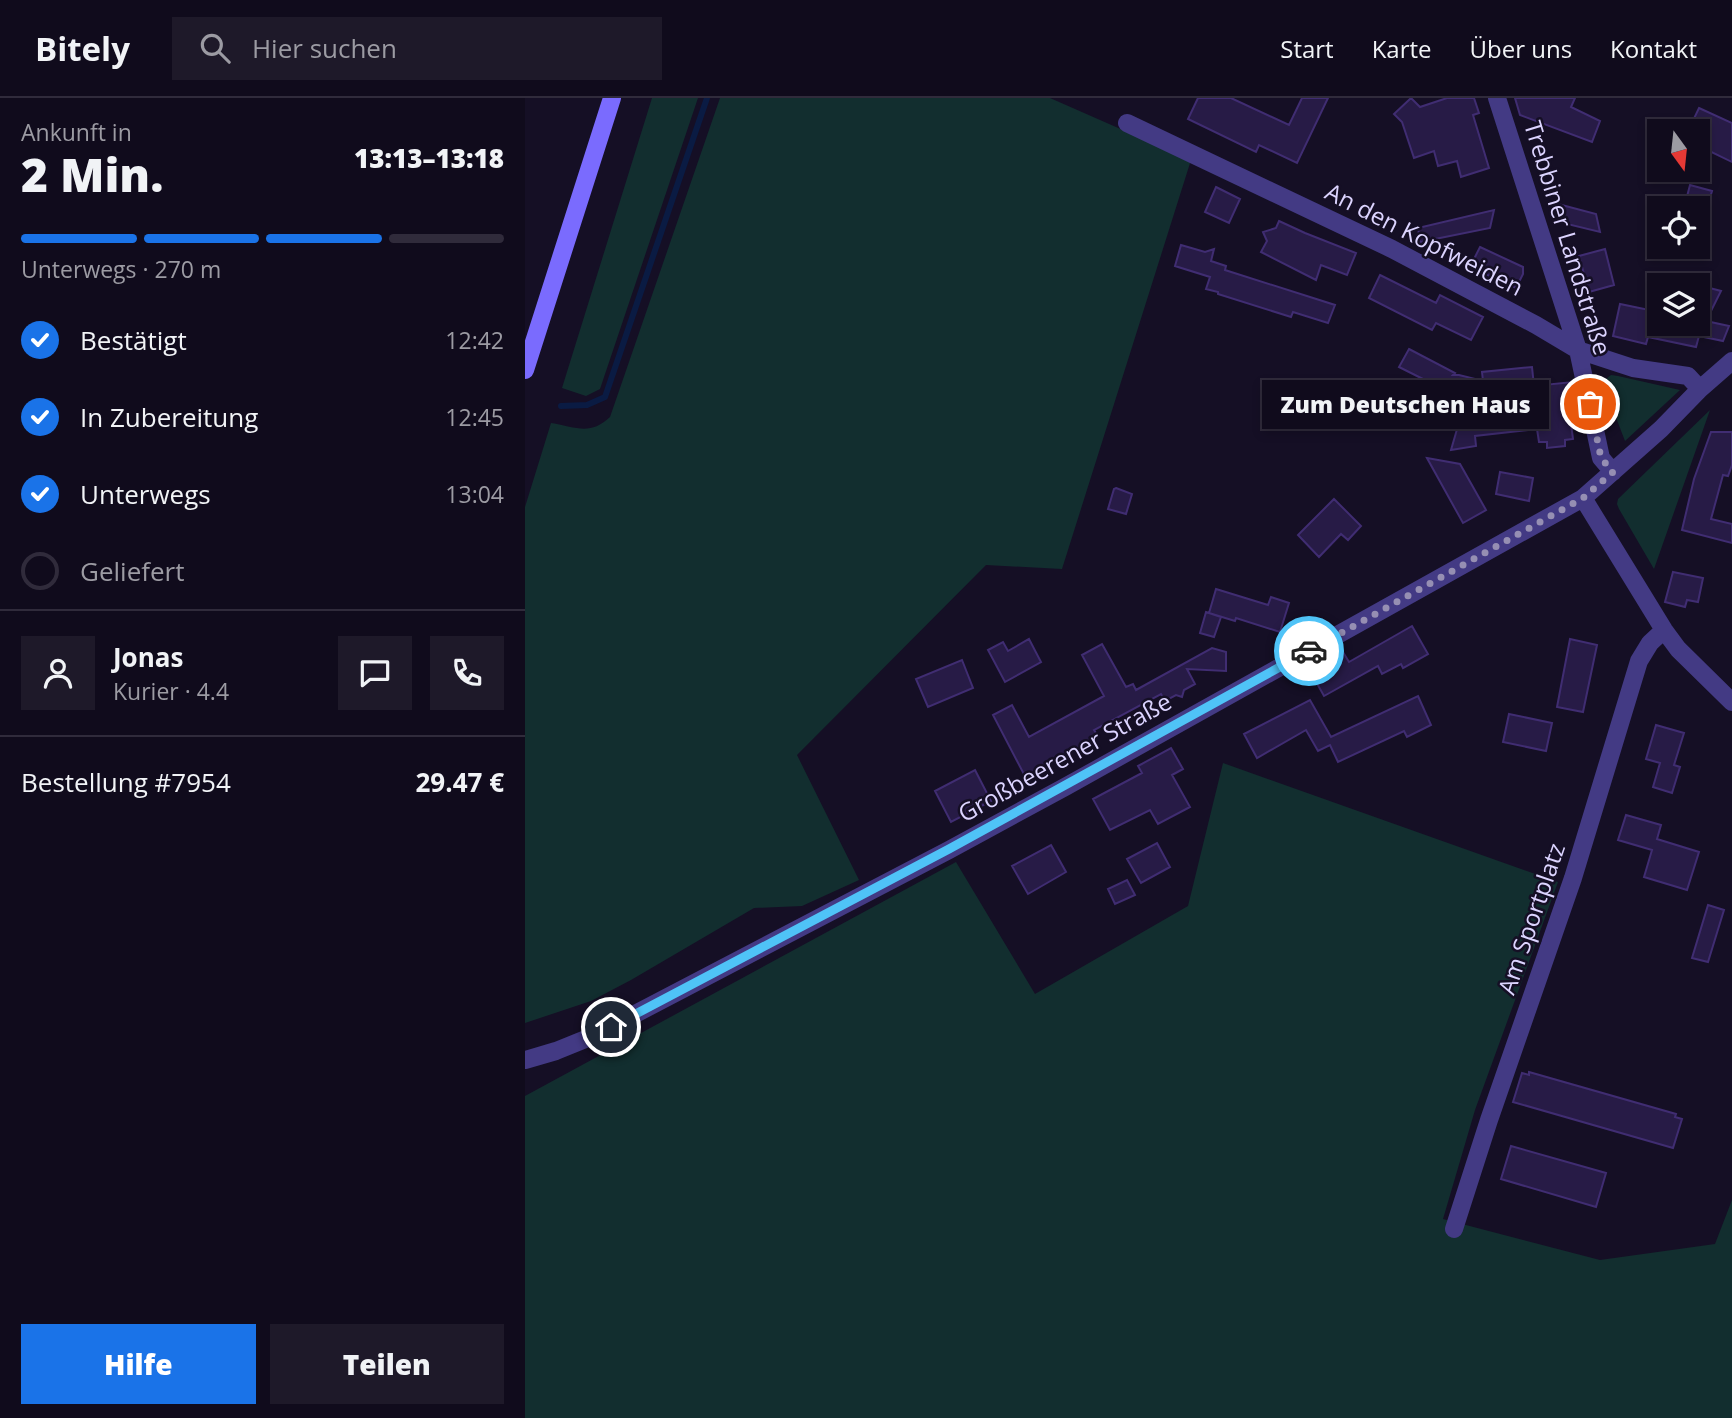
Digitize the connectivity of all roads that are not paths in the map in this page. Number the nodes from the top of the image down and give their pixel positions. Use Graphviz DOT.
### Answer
graph roads {
  1 [pos="612,98"];
  2 [pos="1497,98"];
  3 [pos="1126,123"];
  4 [pos="1578,350"];
  5 [pos="1732,361"];
  6 [pos="525,370"];
  7 [pos="1700,389"];
  8 [pos="1613,472"];
  9 [pos="1583,498"];
  10 [pos="1664,631"];
  11 [pos="1732,702"];
  12 [pos="525,1059"];
  13 [pos="1454,1229"];
  1 -- 6 [label="main road"];
  2 -- 4 [label="street, Trebbiner Landstraße"];
  3 -- 4 [label="street, An den Kopfweiden"];
  4 -- 7 [label="street, An den Kopfweiden"];
  4 -- 8 [label="street, Trebbiner Landstraße"];
  5 -- 7 [label="street, Großbeerener Straße"];
  7 -- 8 [label="street, Großbeerener Straße"];
  8 -- 9 [label="street, Großbeerener Straße"];
  9 -- 10 [label="street"];
  9 -- 12 [label="street, Großbeerener Straße"];
  10 -- 11 [label="street"];
  10 -- 13 [label="street, Am Sportplatz"];
}
